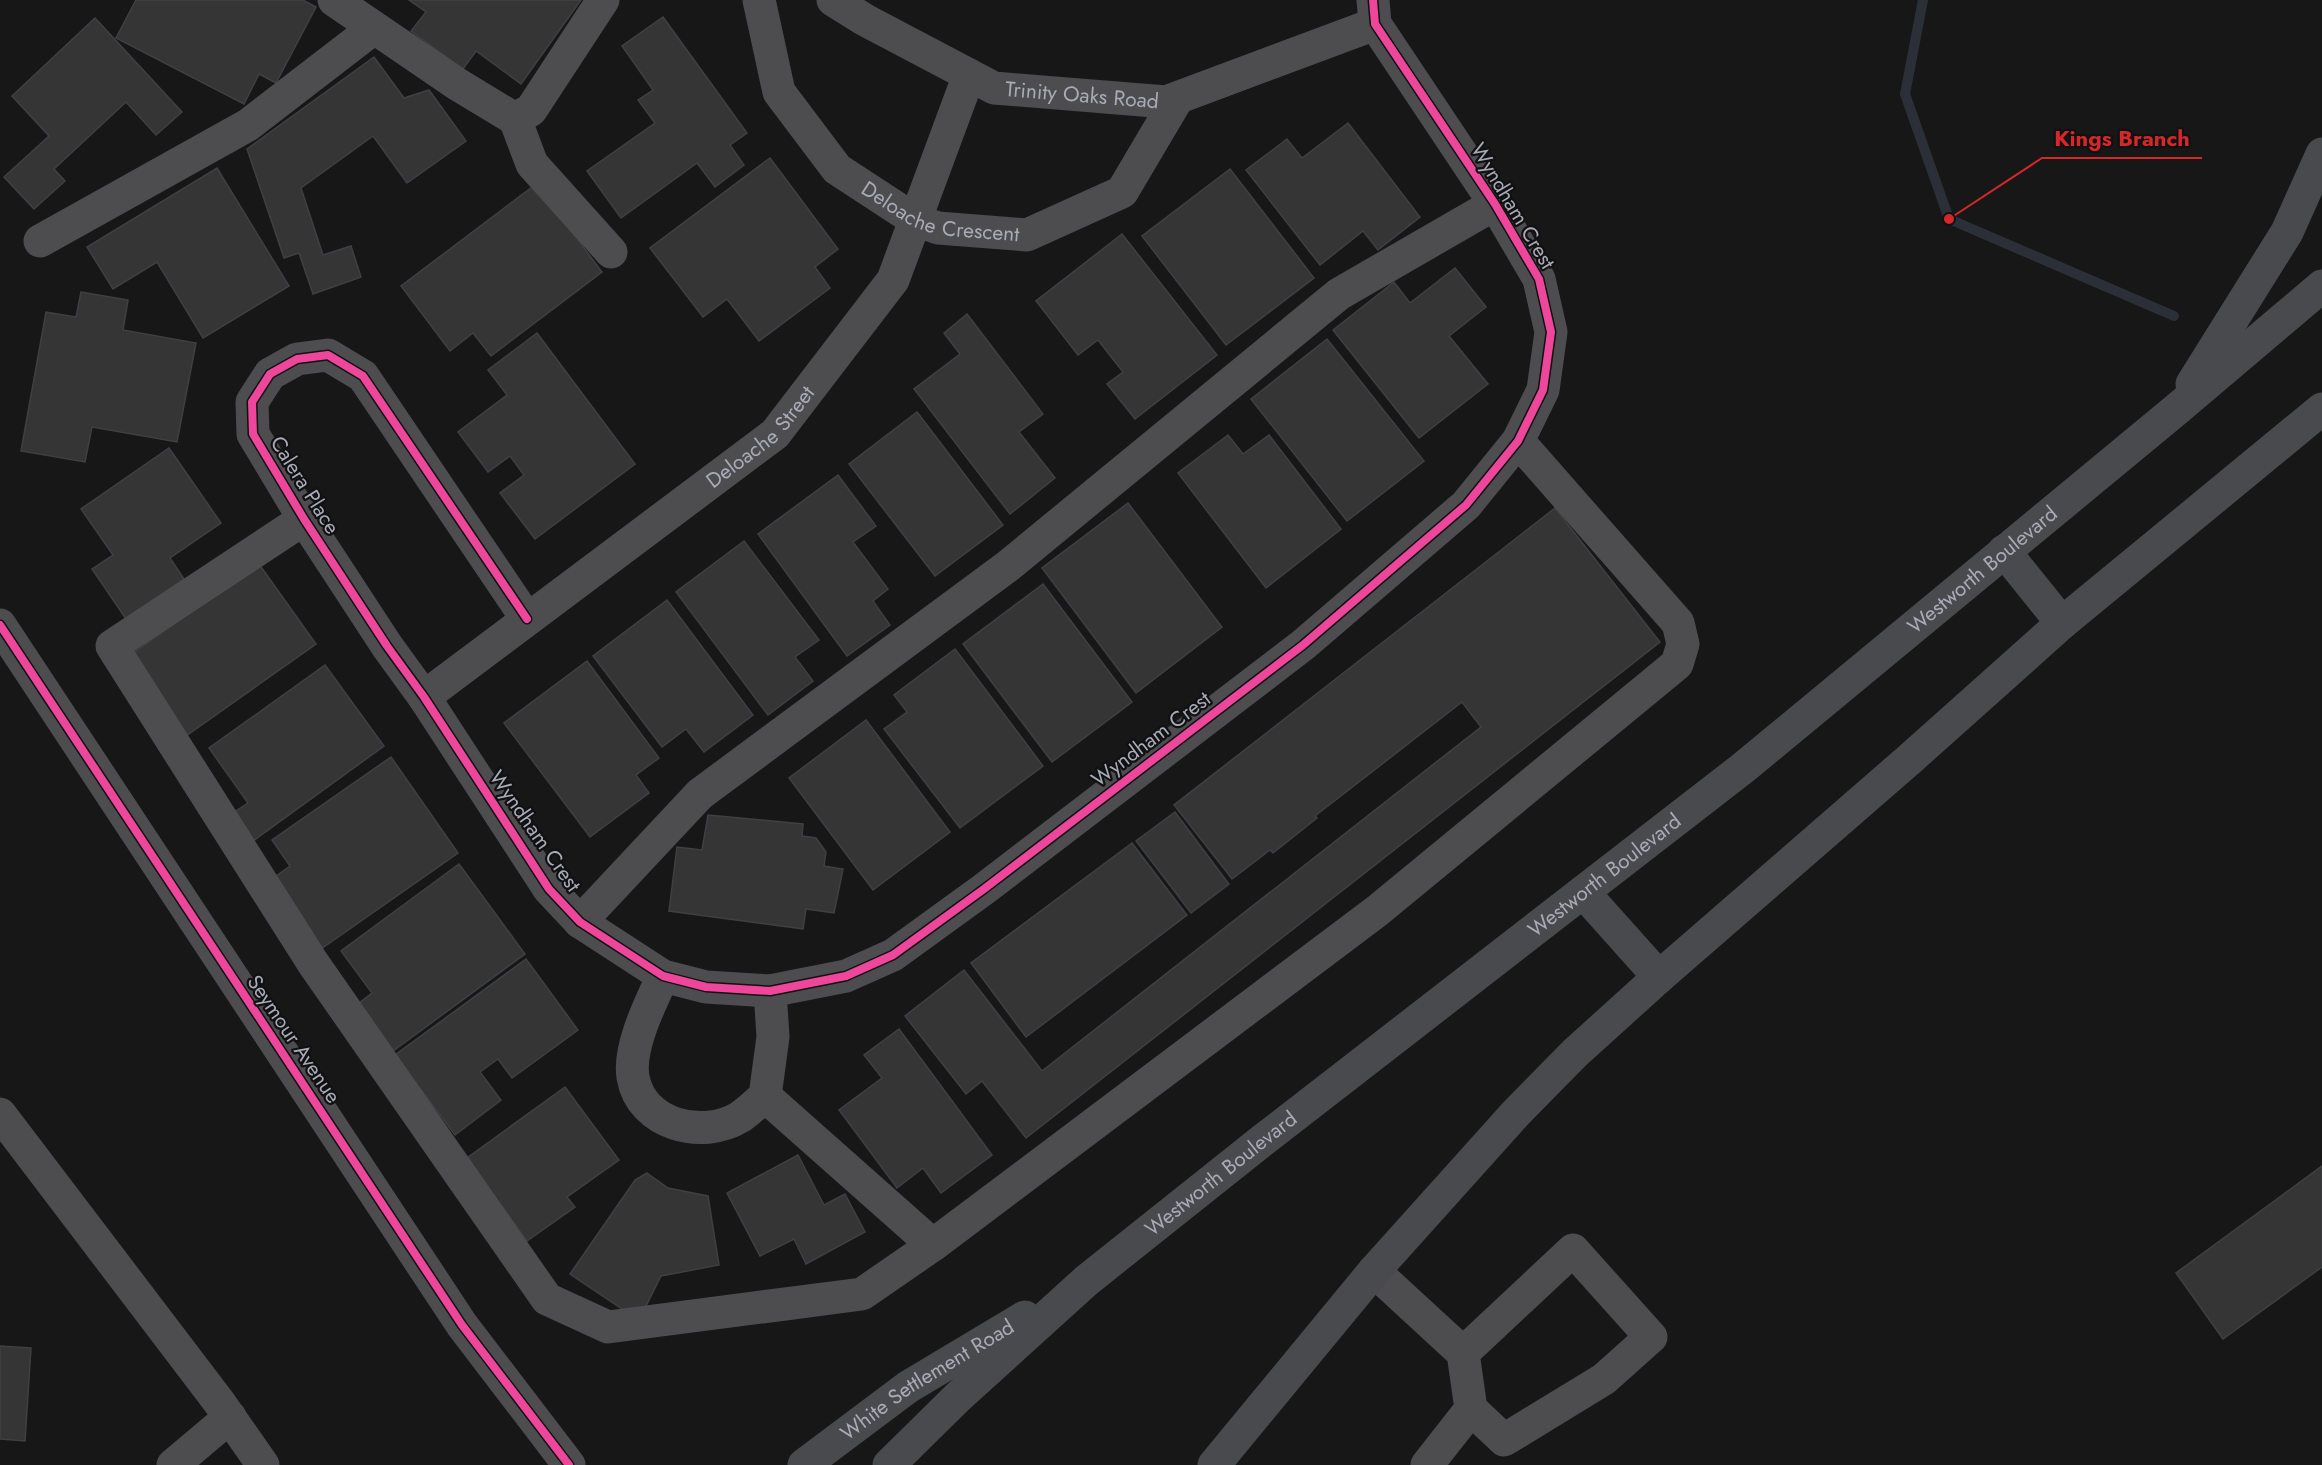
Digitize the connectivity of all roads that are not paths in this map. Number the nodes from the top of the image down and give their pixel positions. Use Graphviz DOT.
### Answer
graph roads {
  1 [pos="334,0"];
  2 [pos="603,0"];
  3 [pos="759,0"];
  4 [pos="833,0"];
  5 [pos="1374,12"];
  6 [pos="374,28"];
  7 [pos="969,75"];
  8 [pos="1178,99"];
  9 [pos="515,120"];
  10 [pos="2322,154"];
  11 [pos="1495,204"];
  12 [pos="915,220"];
  13 [pos="40,241"];
  14 [pos="611,252"];
  15 [pos="2322,286"];
  16 [pos="2177,409"];
  17 [pos="2322,409"];
  18 [pos="1518,441"];
  19 [pos="304,519"];
  20 [pos="2004,551"];
  21 [pos="527,619"];
  22 [pos="2062,623"];
  23 [pos="3,636"];
  24 [pos="424,697"];
  25 [pos="1583,892"];
  26 [pos="580,922"];
  27 [pos="663,976"];
  28 [pos="1659,977"];
  29 [pos="770,992"];
  30 [pos="765,1096"];
  31 [pos="0,1114"];
  32 [pos="933,1245"];
  33 [pos="1374,1271"];
  34 [pos="1086,1281"];
  35 [pos="1463,1353"];
  36 [pos="1471,1409"];
  37 [pos="230,1417"];
  38 [pos="173,1465"];
  39 [pos="263,1465"];
  40 [pos="569,1465"];
  41 [pos="804,1465"];
  42 [pos="889,1465"];
  43 [pos="1214,1465"];
  44 [pos="1427,1465"];
  1 -- 6 [label="street"];
  2 -- 9 [label="street"];
  3 -- 12 [label="street, Deloache Crescent"];
  4 -- 7 [label="street, Trinity Oaks Road"];
  5 -- 8 [label="street, Trinity Oaks Road"];
  5 -- 11 [label="street, Wyndham Crest"];
  6 -- 9 [label="street"];
  6 -- 13 [label="street"];
  7 -- 8 [label="street, Trinity Oaks Road"];
  7 -- 12 [label="street, Deloache Street"];
  8 -- 12 [label="street, Deloache Crescent"];
  9 -- 14 [label="street"];
  10 -- 16 [label="main road"];
  11 -- 18 [label="street, Wyndham Crest"];
  11 -- 26 [label="street"];
  12 -- 21 [label="street, Deloache Street"];
  15 -- 16 [label="main road, Westworth Boulevard"];
  16 -- 20 [label="main road, Westworth Boulevard"];
  17 -- 22 [label="main road"];
  18 -- 29 [label="street, Wyndham Crest"];
  18 -- 32 [label="street"];
  19 -- 21 [label="street, Calera Place"];
  19 -- 24 [label="street, Calera Place"];
  19 -- 32 [label="street"];
  20 -- 22 [label="main road"];
  20 -- 25 [label="main road, Westworth Boulevard"];
  21 -- 24 [label="street, Deloache Street"];
  22 -- 28 [label="main road"];
  23 -- 40 [label="street, Seymour Avenue"];
  24 -- 26 [label="street, Wyndham Crest"];
  25 -- 28 [label="main road"];
  25 -- 34 [label="main road, Westworth Boulevard"];
  26 -- 27 [label="street, Wyndham Crest"];
  27 -- 29 [label="street, Wyndham Crest"];
  27 -- 30 [label="street"];
  28 -- 33 [label="main road"];
  29 -- 30 [label="street"];
  30 -- 32 [label="street"];
  31 -- 37 [label="street"];
  33 -- 35 [label="street"];
  33 -- 43 [label="main road"];
  34 -- 41 [label="main road, White Settlement Road"];
  34 -- 42 [label="main road, Westworth Boulevard"];
  35 -- 36 [label="street"];
  35 -- 36 [label="street"];
  36 -- 44 [label="street"];
  37 -- 38 [label="street"];
  37 -- 39 [label="street"];
}
